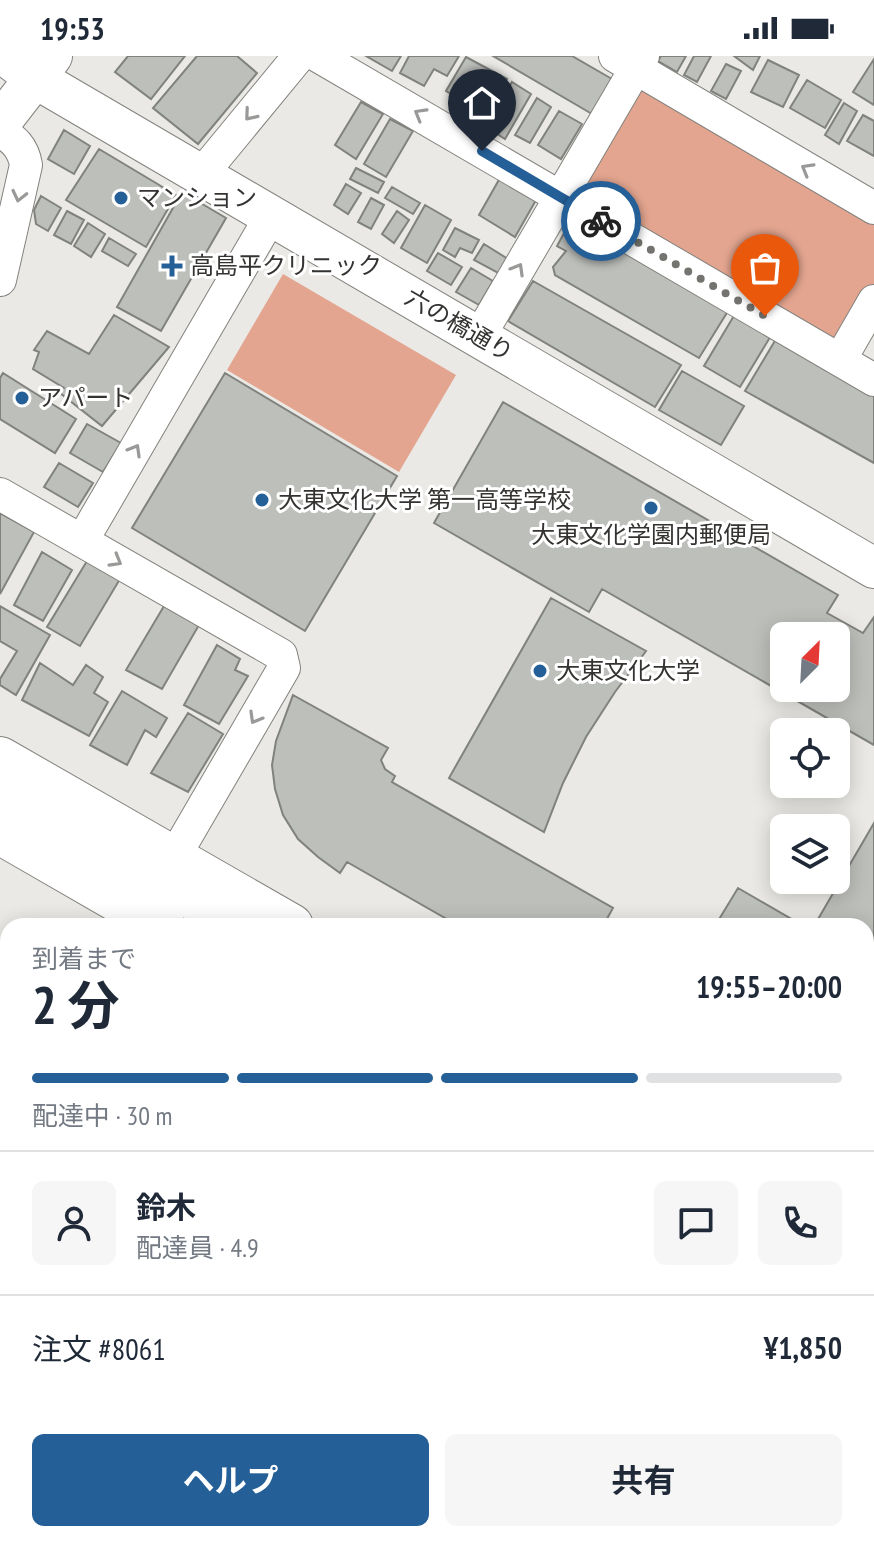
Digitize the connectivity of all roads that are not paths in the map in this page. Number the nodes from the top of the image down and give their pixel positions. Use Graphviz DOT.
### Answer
graph roads {
  1 [pos="299,56"];
  2 [pos="318,56"];
  3 [pos="631,60"];
  4 [pos="22,61"];
  5 [pos="0,123"];
  6 [pos="0,130"];
  7 [pos="201,175"];
  8 [pos="560,198"];
  9 [pos="874,208"];
  10 [pos="271,216"];
  11 [pos="0,280"];
  12 [pos="874,301"];
  13 [pos="479,337"];
  14 [pos="840,360"];
  15 [pos="874,380"];
  16 [pos="0,494"];
  17 [pos="82,541"];
  18 [pos="874,568"];
  19 [pos="0,759"];
  20 [pos="0,786"];
  21 [pos="0,809"];
  22 [pos="0,832"];
  23 [pos="173,859"];
  24 [pos="140,918"];
  25 [pos="188,918"];
  26 [pos="228,918"];
  27 [pos="277,918"];
  1 -- 7 [label="street, one-way"];
  8 -- 2 [label="street, one-way"];
  3 -- 8 [label="street"];
  9 -- 3 [label="street, one-way"];
  4 -- 5 [label="street"];
  4 -- 7 [label="street, 六の橋通り"];
  6 -- 11 [label="street, one-way"];
  7 -- 10 [label="street, 六の橋通り"];
  13 -- 8 [label="street, one-way"];
  8 -- 14 [label="street"];
  10 -- 13 [label="street, 六の橋通り"];
  17 -- 10 [label="street, one-way"];
  12 -- 14 [label="street"];
  13 -- 18 [label="street, 六の橋通り"];
  14 -- 15 [label="street"];
  16 -- 17 [label="street"];
  17 -- 23 [label="street, one-way"];
  19 -- 23 [label="main road"];
  20 -- 26 [label="main road"];
  21 -- 25 [label="main road"];
  22 -- 24 [label="main road"];
  23 -- 27 [label="main road"];
}
